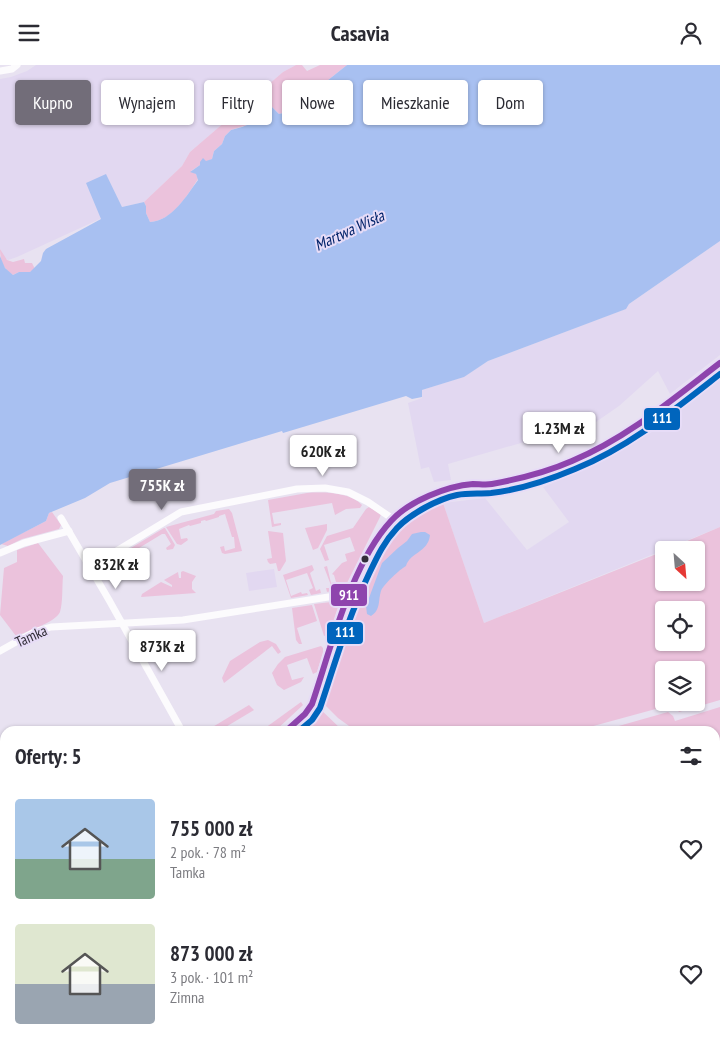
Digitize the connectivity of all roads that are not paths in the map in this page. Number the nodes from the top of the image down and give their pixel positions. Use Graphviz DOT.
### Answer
graph roads {
  1 [pos="17,65"];
  2 [pos="0,71"];
  3 [pos="720,363"];
  4 [pos="61,518"];
  5 [pos="393,519"];
  6 [pos="69,531"];
  7 [pos="0,553"];
  8 [pos="90,567"];
  9 [pos="348,597"];
  10 [pos="122,624"];
  11 [pos="0,651"];
  12 [pos="179,726"];
  13 [pos="291,726"];
  1 -- 2 [label="street"];
  3 -- 5 [label="street"];
  4 -- 6 [label="street"];
  5 -- 8 [label="street"];
  5 -- 9 [label="street"];
  6 -- 7 [label="street"];
  6 -- 8 [label="street"];
  8 -- 10 [label="street"];
  9 -- 10 [label="street, Tamka"];
  9 -- 13 [label="street"];
  10 -- 11 [label="street, Tamka"];
  10 -- 12 [label="street"];
}
